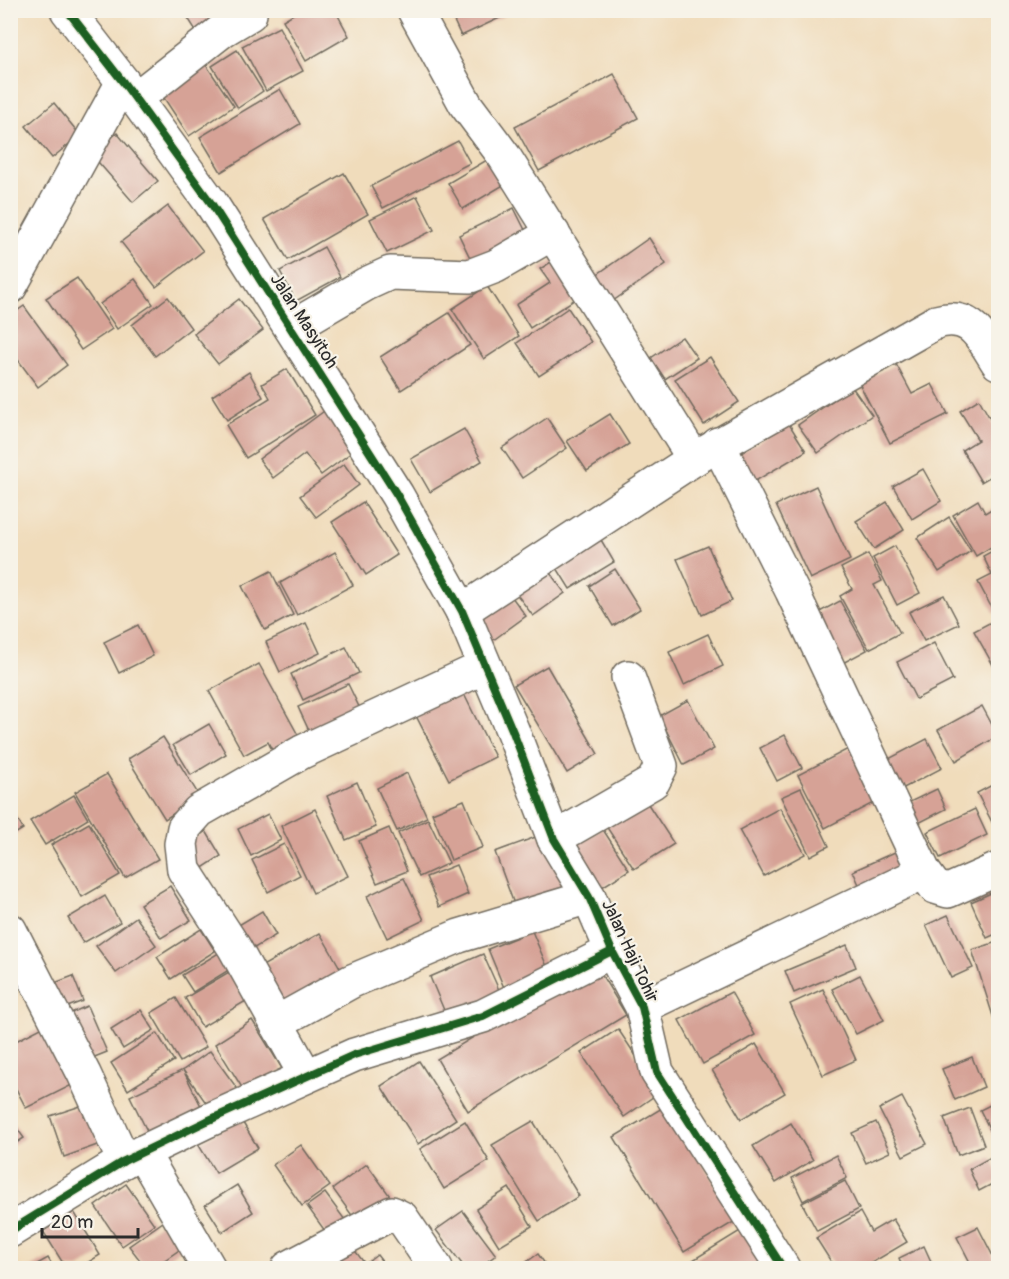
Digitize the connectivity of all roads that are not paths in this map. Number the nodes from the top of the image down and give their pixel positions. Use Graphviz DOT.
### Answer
graph roads {
  1 [pos="67,10"];
  2 [pos="414,10"];
  3 [pos="250,14"];
  4 [pos="129,91"];
  5 [pos="553,232"];
  6 [pos="10,288"];
  7 [pos="291,328"];
  8 [pos="999,363"];
  9 [pos="706,452"];
  10 [pos="462,611"];
  11 [pos="484,667"];
  12 [pos="627,677"];
  13 [pos="554,839"];
  14 [pos="999,869"];
  15 [pos="924,872"];
  16 [pos="589,897"];
  17 [pos="10,930"];
  18 [pos="612,951"];
  19 [pos="642,1007"];
  20 [pos="276,1023"];
  21 [pos="306,1076"];
  22 [pos="133,1156"];
  23 [pos="10,1231"];
  24 [pos="209,1269"];
  25 [pos="288,1269"];
  26 [pos="436,1269"];
  27 [pos="783,1269"];
  1 -- 4 [label="street, Jalan Masyitoh"];
  2 -- 5 [label="street"];
  3 -- 4 [label="street"];
  4 -- 6 [label="street"];
  4 -- 7 [label="street, Jalan Masyitoh"];
  5 -- 7 [label="street"];
  5 -- 9 [label="street"];
  7 -- 10 [label="street, Jalan Masyitoh"];
  8 -- 9 [label="street"];
  9 -- 10 [label="street"];
  9 -- 15 [label="street"];
  10 -- 11 [label="street, Jalan Masyitoh"];
  11 -- 13 [label="street, Jalan Haji Tohir"];
  11 -- 20 [label="street"];
  12 -- 13 [label="street"];
  13 -- 16 [label="street, Jalan Haji Tohir"];
  14 -- 15 [label="street"];
  15 -- 19 [label="street"];
  16 -- 18 [label="street, Jalan Haji Tohir"];
  16 -- 20 [label="street"];
  17 -- 22 [label="street"];
  18 -- 19 [label="street, Jalan Haji Tohir"];
  18 -- 21 [label="street"];
  19 -- 27 [label="street, Jalan Haji Tohir"];
  20 -- 21 [label="street"];
  21 -- 22 [label="street"];
  22 -- 23 [label="street"];
  22 -- 24 [label="street"];
  25 -- 26 [label="street"];
}
